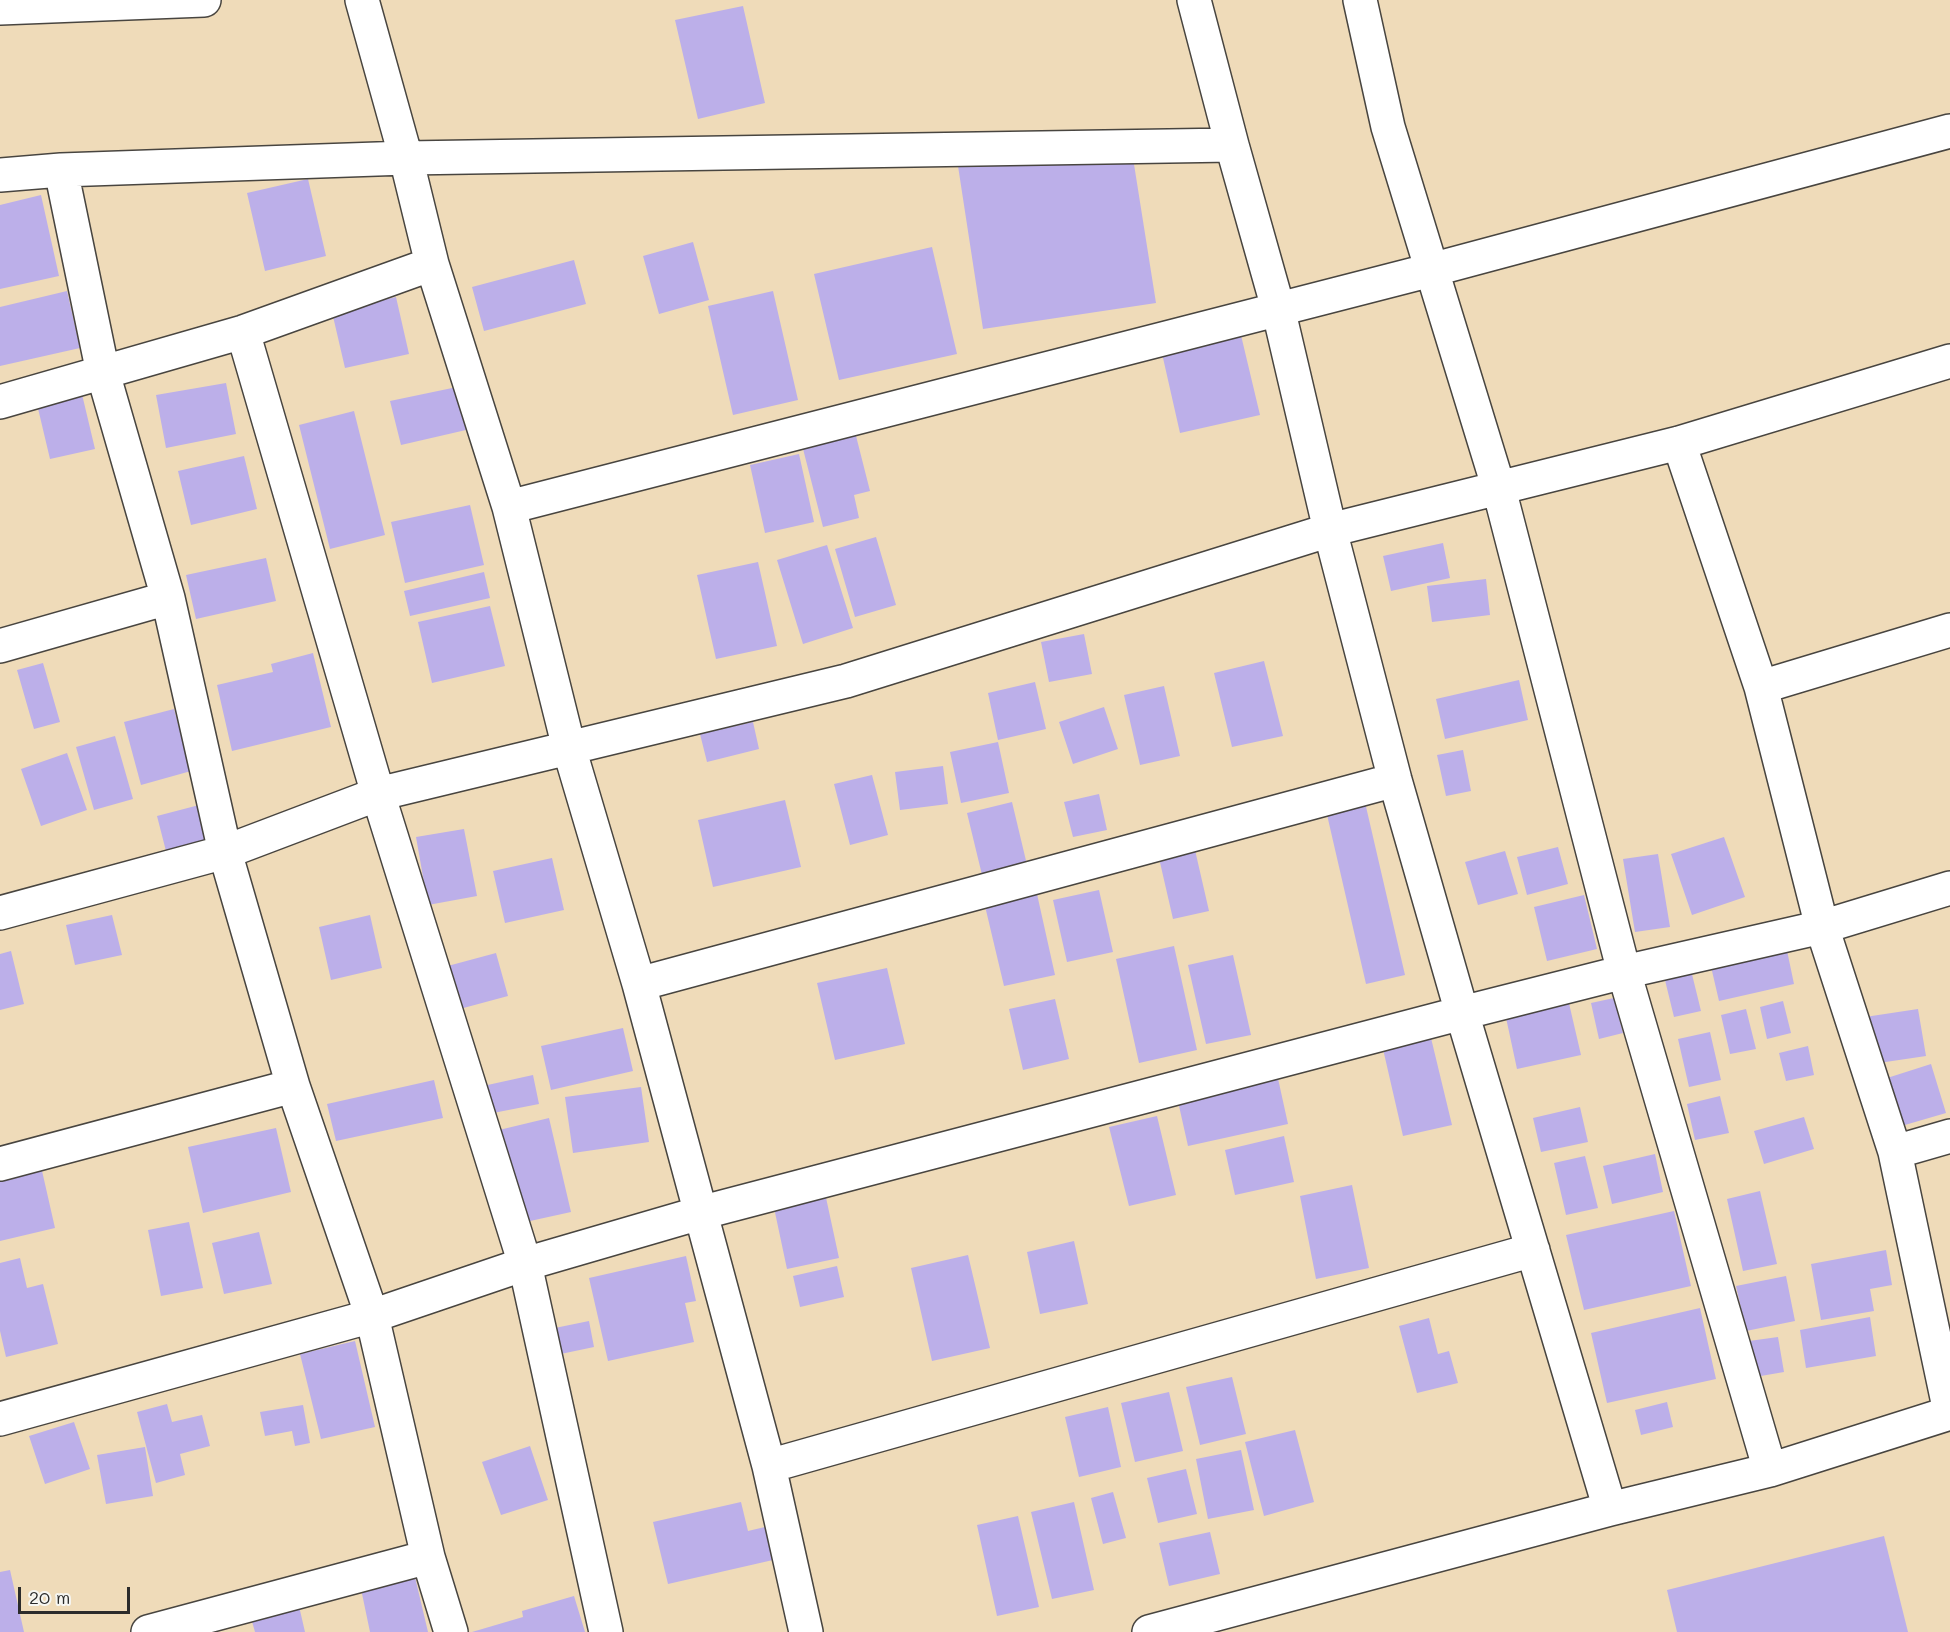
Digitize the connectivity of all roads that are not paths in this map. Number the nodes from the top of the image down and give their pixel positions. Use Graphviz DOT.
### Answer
graph roads {
  1 [pos="204,0"];
  2 [pos="362,0"];
  3 [pos="1194,0"];
  4 [pos="1360,0"];
  5 [pos="0,8"];
  6 [pos="1950,131"];
  7 [pos="1232,145"];
  8 [pos="406,158"];
  9 [pos="61,170"];
  10 [pos="0,175"];
  11 [pos="432,264"];
  12 [pos="1431,270"];
  13 [pos="1278,308"];
  14 [pos="243,332"];
  15 [pos="1950,361"];
  16 [pos="103,373"];
  17 [pos="0,402"];
  18 [pos="1679,443"];
  19 [pos="1499,489"];
  20 [pos="509,507"];
  21 [pos="1330,530"];
  22 [pos="168,598"];
  23 [pos="1950,630"];
  24 [pos="0,646"];
  25 [pos="1761,687"];
  26 [pos="569,748"];
  27 [pos="1395,780"];
  28 [pos="378,795"];
  29 [pos="225,852"];
  30 [pos="1950,888"];
  31 [pos="0,913"];
  32 [pos="1822,927"];
  33 [pos="1624,972"];
  34 [pos="639,984"];
  35 [pos="1462,1013"];
  36 [pos="293,1086"];
  37 [pos="1950,1136"];
  38 [pos="1895,1152"];
  39 [pos="0,1164"];
  40 [pos="700,1213"];
  41 [pos="1533,1250"];
  42 [pos="525,1264"];
  43 [pos="372,1316"];
  44 [pos="1950,1412"];
  45 [pos="0,1419"];
  46 [pos="769,1466"];
  47 [pos="1770,1470"];
  48 [pos="1610,1509"];
  49 [pos="428,1557"];
  50 [pos="148,1632"];
  51 [pos="451,1632"];
  52 [pos="606,1632"];
  53 [pos="806,1632"];
  54 [pos="1149,1632"];
  1 -- 5 [label="street"];
  2 -- 8 [label="street"];
  3 -- 7 [label="street"];
  4 -- 12 [label="street"];
  6 -- 12 [label="street"];
  7 -- 8 [label="street"];
  7 -- 13 [label="street"];
  8 -- 9 [label="street"];
  8 -- 11 [label="street"];
  9 -- 10 [label="street"];
  9 -- 16 [label="street"];
  11 -- 14 [label="street"];
  11 -- 20 [label="street"];
  12 -- 13 [label="street"];
  12 -- 19 [label="street"];
  13 -- 20 [label="street"];
  13 -- 21 [label="street"];
  14 -- 16 [label="street"];
  14 -- 28 [label="street"];
  15 -- 18 [label="street"];
  16 -- 17 [label="street"];
  16 -- 22 [label="street"];
  18 -- 19 [label="street"];
  18 -- 25 [label="street"];
  19 -- 21 [label="street"];
  19 -- 33 [label="street"];
  20 -- 26 [label="street"];
  21 -- 26 [label="street"];
  21 -- 27 [label="street"];
  22 -- 24 [label="street"];
  22 -- 29 [label="street"];
  23 -- 25 [label="street"];
  25 -- 32 [label="street"];
  26 -- 28 [label="street"];
  26 -- 34 [label="street"];
  27 -- 34 [label="street"];
  27 -- 35 [label="street"];
  28 -- 29 [label="street"];
  28 -- 42 [label="street"];
  29 -- 31 [label="street"];
  29 -- 36 [label="street"];
  30 -- 32 [label="street"];
  32 -- 33 [label="street"];
  32 -- 38 [label="street"];
  33 -- 35 [label="street"];
  33 -- 47 [label="street"];
  34 -- 40 [label="street"];
  35 -- 40 [label="street"];
  35 -- 41 [label="street"];
  36 -- 39 [label="street"];
  36 -- 43 [label="street"];
  37 -- 38 [label="street"];
  38 -- 44 [label="street"];
  40 -- 42 [label="street"];
  40 -- 46 [label="street"];
  41 -- 46 [label="street"];
  41 -- 48 [label="street"];
  42 -- 43 [label="street"];
  42 -- 52 [label="street"];
  43 -- 45 [label="street"];
  43 -- 49 [label="street"];
  44 -- 47 [label="street"];
  46 -- 53 [label="street"];
  47 -- 48 [label="street"];
  48 -- 54 [label="street"];
  49 -- 50 [label="street"];
  49 -- 51 [label="street"];
}
